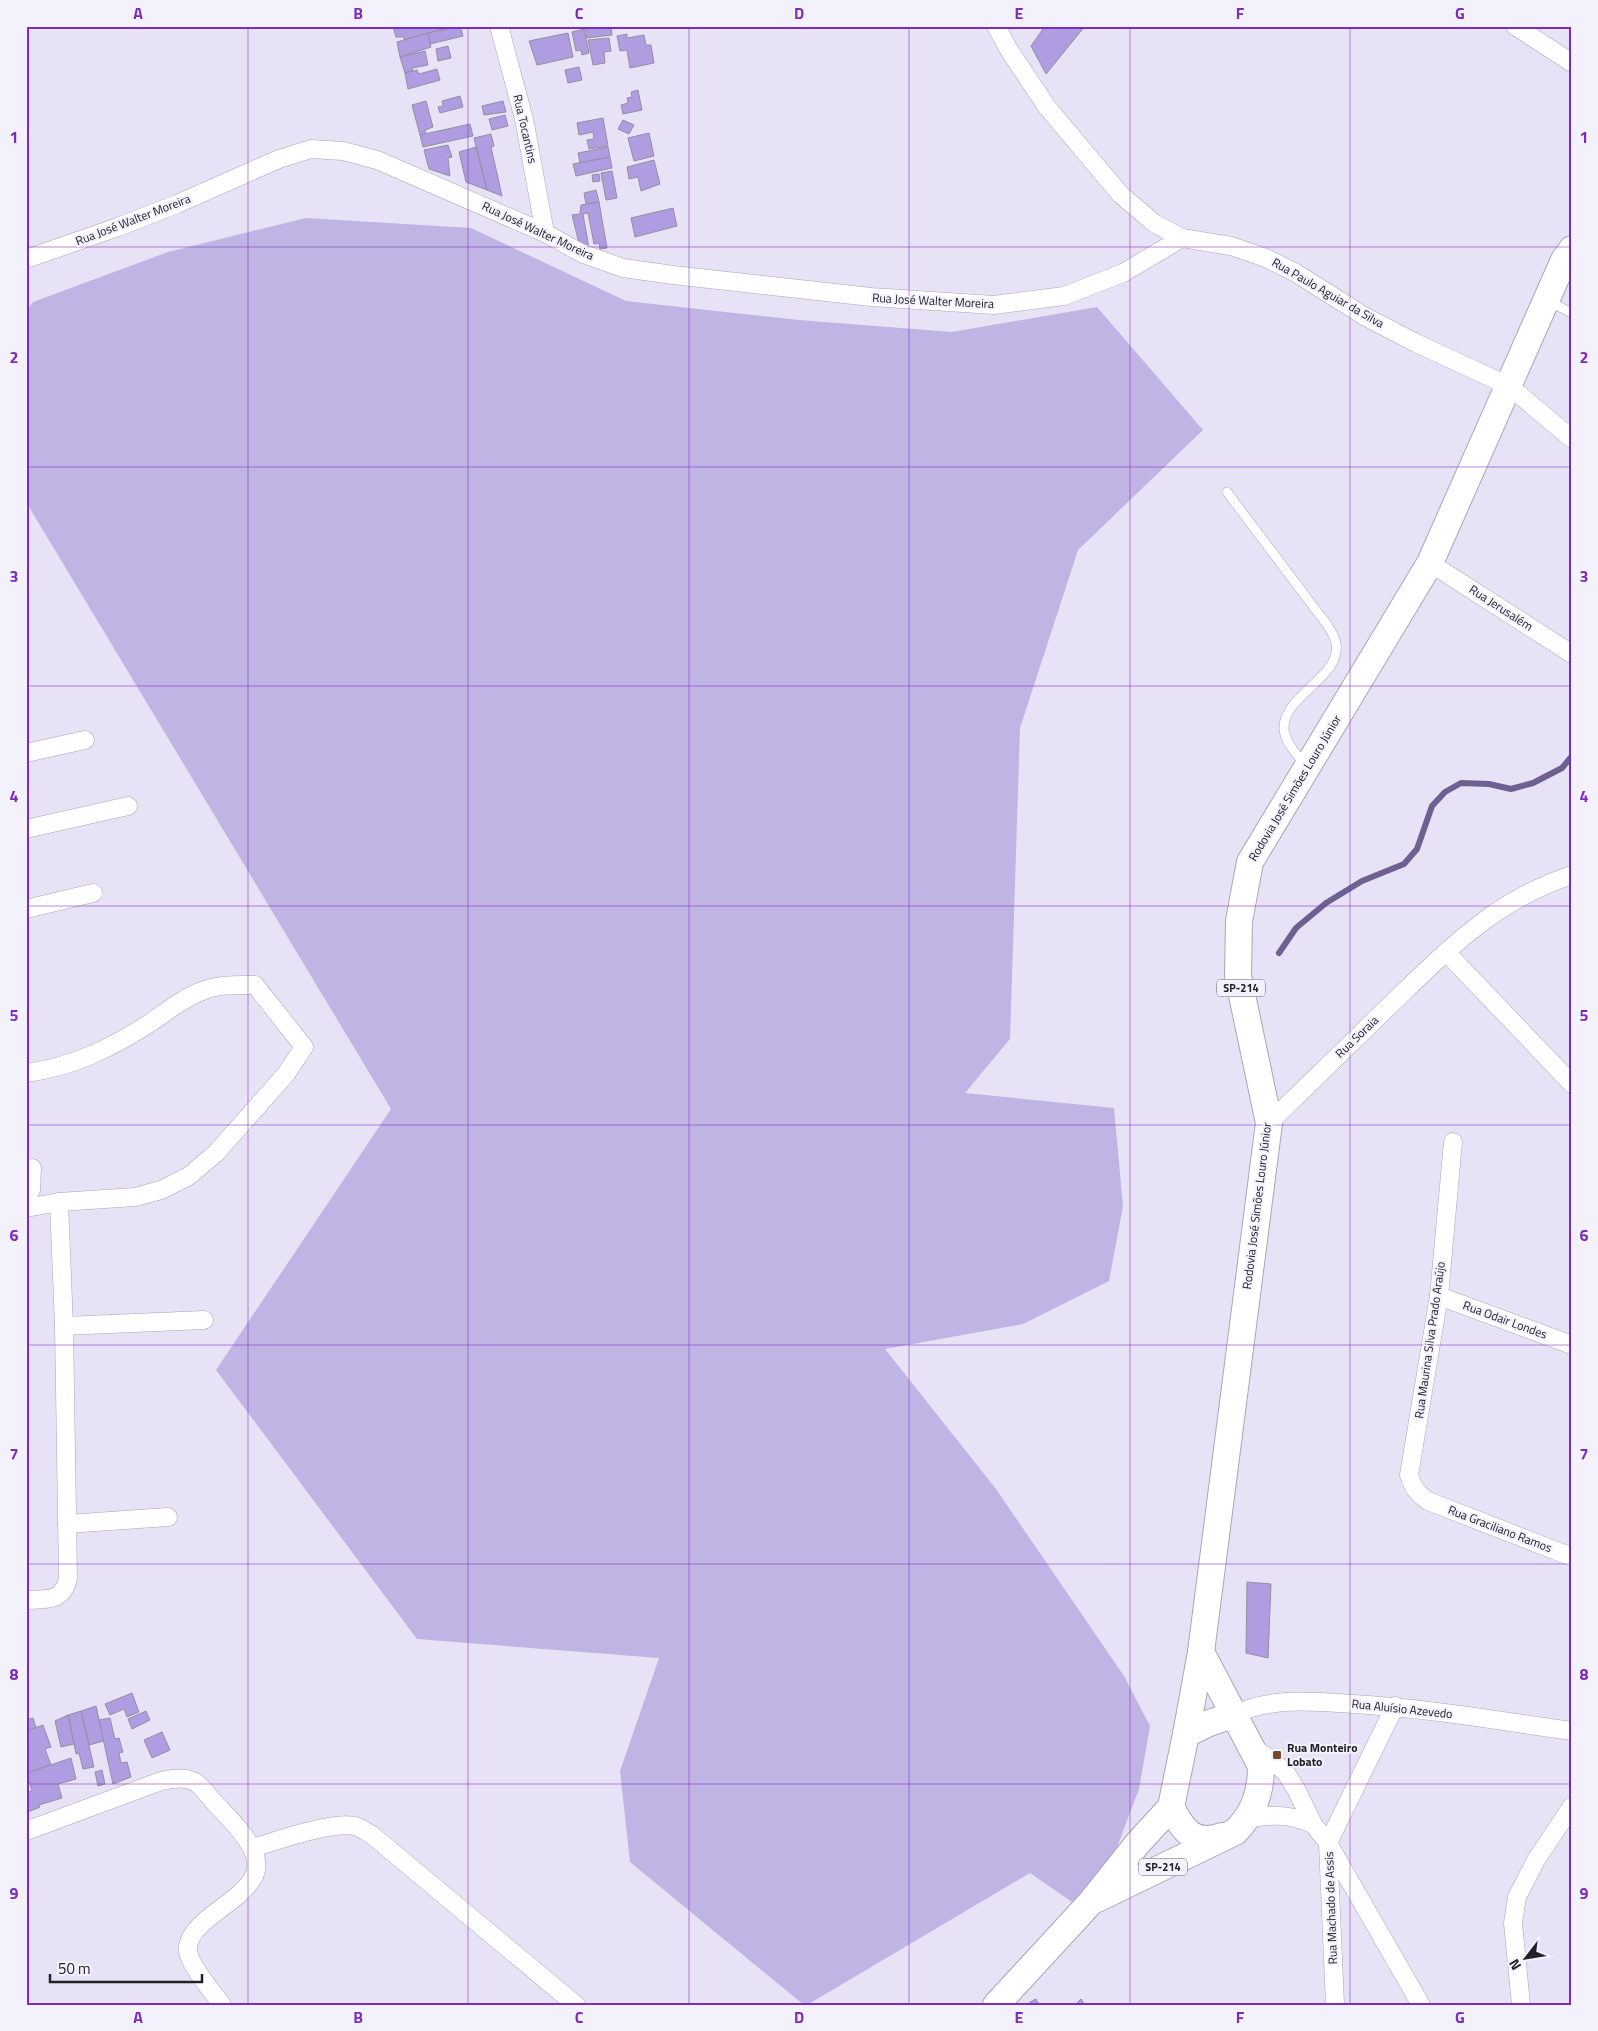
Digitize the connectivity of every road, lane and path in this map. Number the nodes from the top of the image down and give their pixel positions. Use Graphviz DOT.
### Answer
graph roads {
  1 [pos="499,26"];
  2 [pos="996,26"];
  3 [pos="1515,26"];
  4 [pos="1572,63"];
  5 [pos="545,233"];
  6 [pos="1182,238"];
  7 [pos="1572,249"];
  8 [pos="26,259"];
  9 [pos="1572,260"];
  10 [pos="1563,308"];
  11 [pos="1525,352"];
  12 [pos="1509,386"];
  13 [pos="1572,439"];
  14 [pos="1227,492"];
  15 [pos="1430,562"];
  16 [pos="1572,654"];
  17 [pos="86,740"];
  18 [pos="26,753"];
  19 [pos="1306,768"];
  20 [pos="128,806"];
  21 [pos="26,829"];
  22 [pos="1572,876"];
  23 [pos="94,893"];
  24 [pos="26,909"];
  25 [pos="1446,952"];
  26 [pos="26,1073"];
  27 [pos="1572,1084"];
  28 [pos="1269,1123"];
  29 [pos="1453,1142"];
  30 [pos="32,1168"];
  31 [pos="26,1198"];
  32 [pos="59,1202"];
  33 [pos="26,1208"];
  34 [pos="1439,1296"];
  35 [pos="204,1320"];
  36 [pos="64,1326"];
  37 [pos="1572,1345"];
  38 [pos="1428,1501"];
  39 [pos="168,1517"];
  40 [pos="67,1524"];
  41 [pos="1572,1557"];
  42 [pos="26,1600"];
  43 [pos="1201,1652"];
  44 [pos="1395,1706"];
  45 [pos="1233,1715"];
  46 [pos="1572,1731"];
  47 [pos="1186,1734"];
  48 [pos="1252,1746"];
  49 [pos="1572,1806"];
  50 [pos="1171,1807"];
  51 [pos="1313,1824"];
  52 [pos="1241,1826"];
  53 [pos="26,1831"];
  54 [pos="1328,1843"];
  55 [pos="252,1848"];
  56 [pos="1091,1902"];
  57 [pos="222,2005"];
  58 [pos="576,2005"];
  59 [pos="996,2005"];
  60 [pos="1335,2005"];
  61 [pos="1421,2005"];
  62 [pos="1521,2005"];
  1 -- 5 [label="street, Rua Tocantins"];
  2 -- 6 [label="street, Rua Paulo Aguiar da Silva"];
  3 -- 4 [label="street"];
  5 -- 6 [label="street, Rua José Walter Moreira"];
  5 -- 8 [label="street, Rua José Walter Moreira"];
  6 -- 12 [label="street, Rua Paulo Aguiar da Silva"];
  7 -- 11 [label="main road, Rodovia José Simões Louro Júnior"];
  9 -- 10 [label="main road, Rodovia José Simões Louro Júnior / SP-214"];
  10 -- 11 [label="main road, Rodovia José Simões Louro Júnior / SP-214"];
  11 -- 12 [label="main road, Rodovia José Simões Louro Júnior / SP-214"];
  12 -- 13 [label="street"];
  12 -- 15 [label="main road, Rodovia José Simões Louro Júnior / SP-214"];
  14 -- 19 [label="lane"];
  15 -- 16 [label="street, Rua Jerusalém"];
  15 -- 19 [label="main road, Rodovia José Simões Louro Júnior / SP-214"];
  17 -- 18 [label="street"];
  19 -- 28 [label="main road, Rodovia José Simões Louro Júnior / SP-214"];
  20 -- 21 [label="street"];
  22 -- 25 [label="street, Rua Soraia"];
  23 -- 24 [label="street"];
  25 -- 27 [label="street"];
  25 -- 28 [label="street, Rua Soraia"];
  26 -- 32 [label="street"];
  28 -- 43 [label="main road, Rodovia José Simões Louro Júnior / SP-214"];
  29 -- 34 [label="street, Rua Maurina Silva Prado Araújo"];
  30 -- 31 [label="street"];
  32 -- 33 [label="street"];
  32 -- 36 [label="street"];
  34 -- 37 [label="street, Rua Odair Londes"];
  34 -- 38 [label="street, Rua Maurina Silva Prado Araújo"];
  35 -- 36 [label="street"];
  36 -- 40 [label="street"];
  38 -- 41 [label="street, Rua Graciliano Ramos"];
  39 -- 40 [label="street"];
  40 -- 42 [label="street"];
  43 -- 45 [label="main road"];
  43 -- 47 [label="main road, Rodovia José Simões Louro Júnior / SP-214"];
  44 -- 45 [label="street, Rua Aluísio Azevedo"];
  44 -- 46 [label="street, Rua Aluísio Azevedo"];
  44 -- 54 [label="street, Rua Machado de Assis"];
  45 -- 47 [label="main road"];
  45 -- 48 [label="main road"];
  47 -- 50 [label="main road, Rodovia José Simões Louro Júnior / SP-214"];
  48 -- 51 [label="street"];
  48 -- 52 [label="main road"];
  49 -- 62 [label="street"];
  50 -- 52 [label="main road"];
  50 -- 56 [label="main road, SP-214"];
  51 -- 52 [label="street"];
  51 -- 54 [label="street"];
  52 -- 56 [label="main road, SP-214"];
  53 -- 55 [label="street"];
  54 -- 60 [label="street, Rua Machado de Assis"];
  54 -- 61 [label="street"];
  55 -- 57 [label="street"];
  55 -- 58 [label="street"];
  56 -- 59 [label="main road, SP-214"];
}
